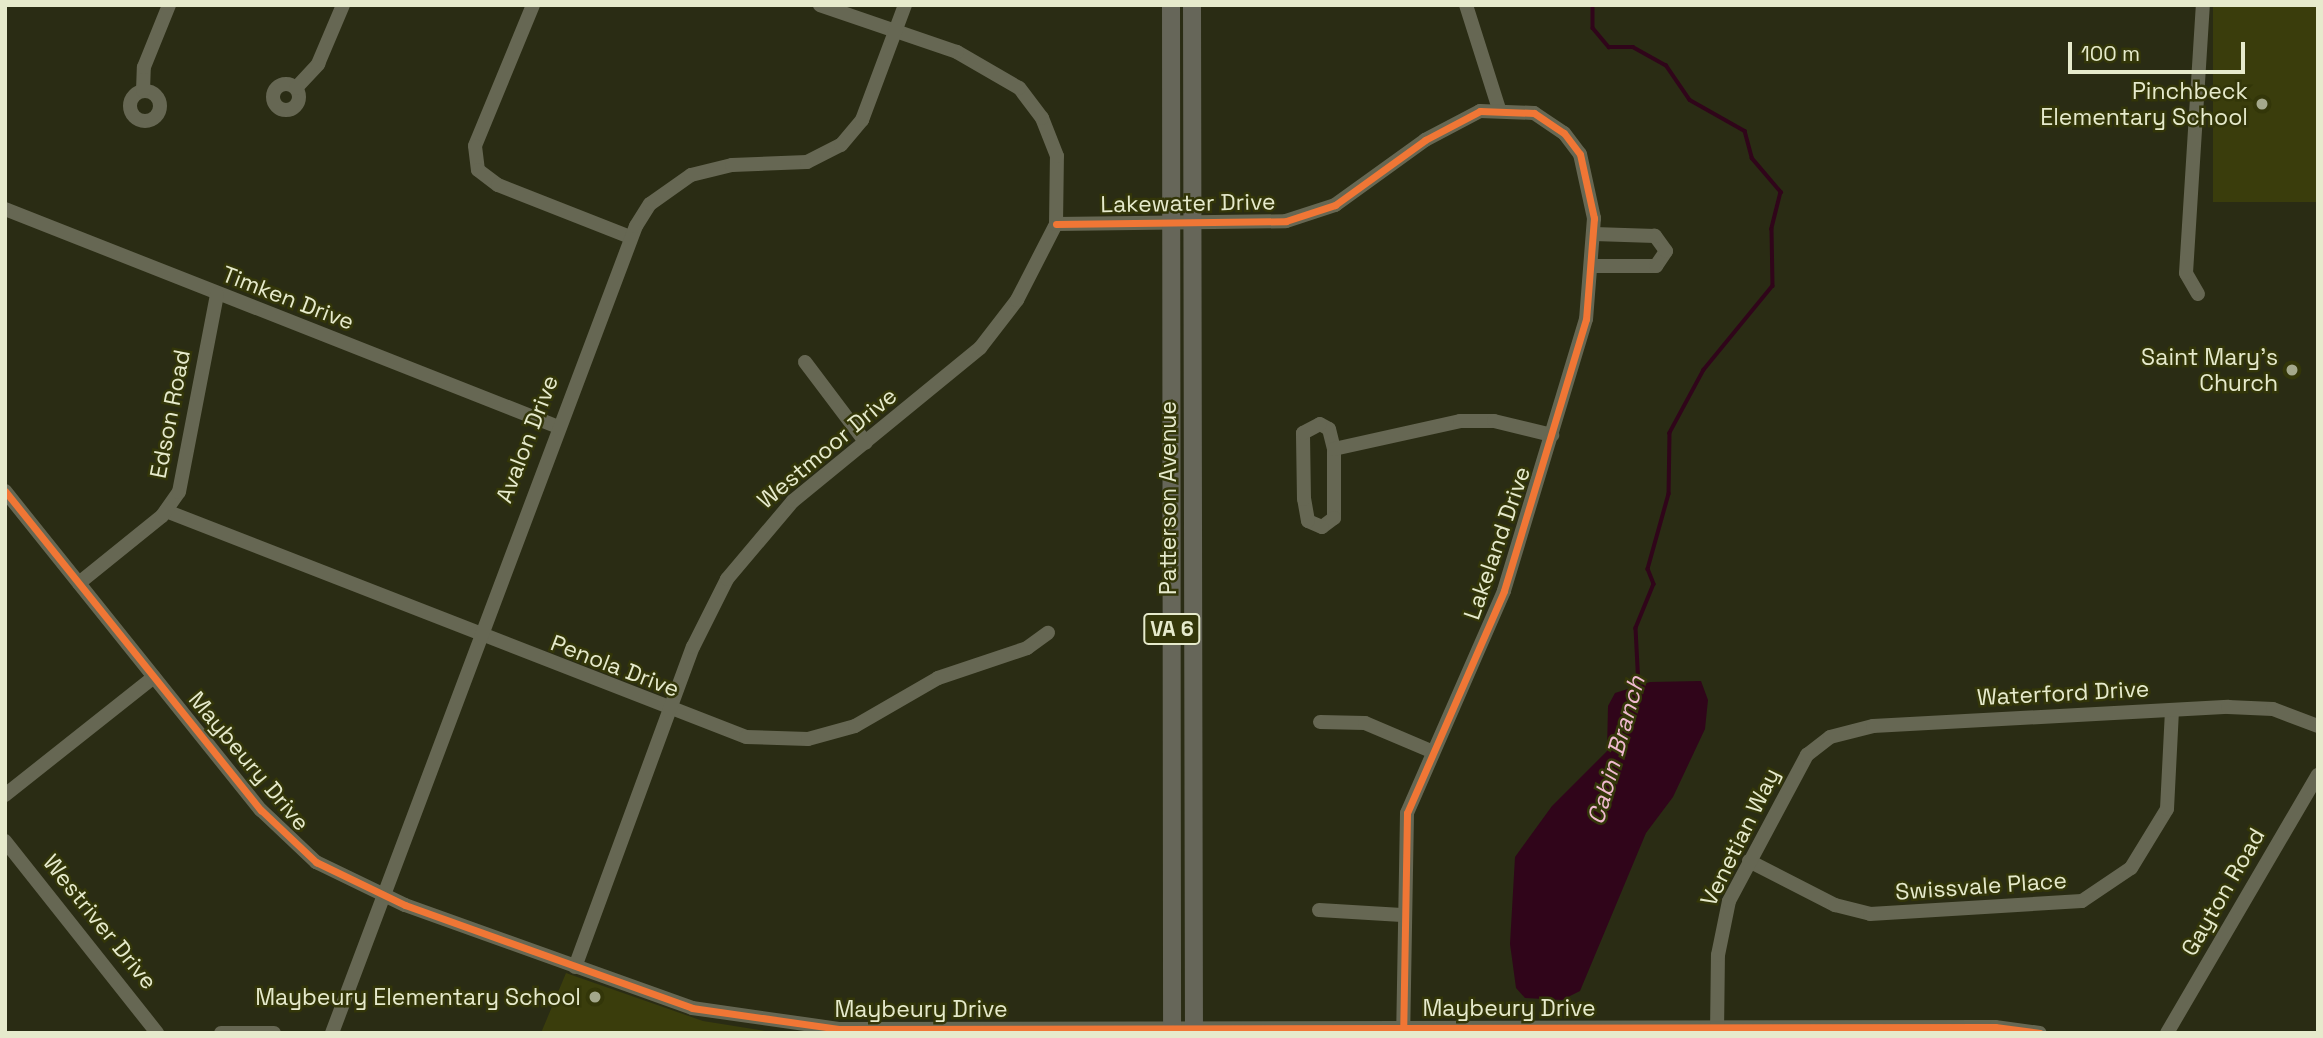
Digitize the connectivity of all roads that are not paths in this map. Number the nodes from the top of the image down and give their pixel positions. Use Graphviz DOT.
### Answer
graph roads {
  1 [pos="169,5"];
  2 [pos="342,5"];
  3 [pos="533,5"];
  4 [pos="820,5"];
  5 [pos="905,5"];
  6 [pos="1171,5"];
  7 [pos="1192,5"];
  8 [pos="1466,5"];
  9 [pos="2203,5"];
  10 [pos="895,31"];
  11 [pos="296,89"];
  12 [pos="142,91"];
  13 [pos="1499,109"];
  14 [pos="5,209"];
  15 [pos="1056,224"];
  16 [pos="1171,225"];
  17 [pos="1192,225"];
  18 [pos="1594,234"];
  19 [pos="630,237"];
  20 [pos="1592,266"];
  21 [pos="2198,294"];
  22 [pos="217,295"];
  23 [pos="805,362"];
  24 [pos="556,426"];
  25 [pos="1552,435"];
  26 [pos="866,443"];
  27 [pos="1334,449"];
  28 [pos="5,491"];
  29 [pos="166,511"];
  30 [pos="79,583"];
  31 [pos="1048,633"];
  32 [pos="478,637"];
  33 [pos="154,677"];
  34 [pos="2172,710"];
  35 [pos="670,712"];
  36 [pos="1320,722"];
  37 [pos="2318,726"];
  38 [pos="1813,750"];
  39 [pos="1431,751"];
  40 [pos="2318,775"];
  41 [pos="5,796"];
  42 [pos="5,841"];
  43 [pos="1749,861"];
  44 [pos="383,895"];
  45 [pos="1319,910"];
  46 [pos="1402,915"];
  47 [pos="575,967"];
  48 [pos="1172,1030"];
  49 [pos="1194,1030"];
  50 [pos="1403,1030"];
  51 [pos="1717,1030"];
  52 [pos="157,1033"];
  53 [pos="221,1033"];
  54 [pos="274,1033"];
  55 [pos="332,1033"];
  56 [pos="2040,1033"];
  57 [pos="2167,1033"];
  1 -- 12 [label="street"];
  2 -- 11 [label="street"];
  3 -- 19 [label="street"];
  4 -- 10 [label="street"];
  5 -- 10 [label="street, Avalon Drive"];
  6 -- 16 [label="main road, Patterson Avenue / VA 6"];
  7 -- 17 [label="main road, Patterson Avenue / VA 6"];
  8 -- 13 [label="street"];
  9 -- 21 [label="street"];
  10 -- 15 [label="street"];
  10 -- 19 [label="street, Avalon Drive"];
  13 -- 17 [label="street, Lakewater Drive"];
  13 -- 18 [label="street, Lakeland Drive"];
  14 -- 22 [label="street, Timken Drive"];
  15 -- 16 [label="street, Lakewater Drive"];
  15 -- 26 [label="street, Westmoor Drive"];
  16 -- 17 [label="street, Lakewater Drive"];
  16 -- 48 [label="main road, Patterson Avenue / VA 6"];
  17 -- 49 [label="main road, Patterson Avenue / VA 6"];
  18 -- 20 [label="street, Lakeland Drive"];
  18 -- 20 [label="street"];
  19 -- 24 [label="street, Avalon Drive"];
  20 -- 25 [label="street, Lakeland Drive"];
  22 -- 24 [label="street, Timken Drive"];
  22 -- 29 [label="street, Edson Road"];
  23 -- 26 [label="street"];
  24 -- 32 [label="street, Avalon Drive"];
  25 -- 27 [label="street"];
  25 -- 39 [label="street, Lakeland Drive"];
  26 -- 35 [label="street, Westmoor Drive"];
  27 -- 27 [label="street"];
  28 -- 30 [label="street, Maybeury Drive"];
  29 -- 30 [label="street, Edson Road"];
  29 -- 32 [label="street, Penola Drive"];
  30 -- 33 [label="street, Maybeury Drive"];
  31 -- 35 [label="street, Penola Drive"];
  32 -- 35 [label="street, Penola Drive"];
  32 -- 44 [label="street, Avalon Drive"];
  33 -- 41 [label="street"];
  33 -- 44 [label="street, Maybeury Drive"];
  34 -- 37 [label="street, Waterford Drive"];
  34 -- 38 [label="street, Waterford Drive"];
  34 -- 43 [label="street, Swissvale Place"];
  35 -- 47 [label="street, Westmoor Drive"];
  36 -- 39 [label="street"];
  38 -- 43 [label="street, Venetian Way"];
  39 -- 46 [label="street, Lakeland Drive"];
  40 -- 57 [label="street, Gayton Road"];
  42 -- 52 [label="street, Westriver Drive"];
  43 -- 51 [label="street, Venetian Way"];
  44 -- 47 [label="street, Maybeury Drive"];
  44 -- 55 [label="street, Avalon Drive"];
  45 -- 46 [label="street"];
  46 -- 50 [label="street, Lakeland Drive"];
  47 -- 48 [label="street, Maybeury Drive"];
  48 -- 49 [label="street, Maybeury Drive"];
  49 -- 50 [label="street, Maybeury Drive"];
  50 -- 51 [label="street, Maybeury Drive"];
  51 -- 56 [label="street, Maybeury Drive"];
  53 -- 54 [label="street"];
}
